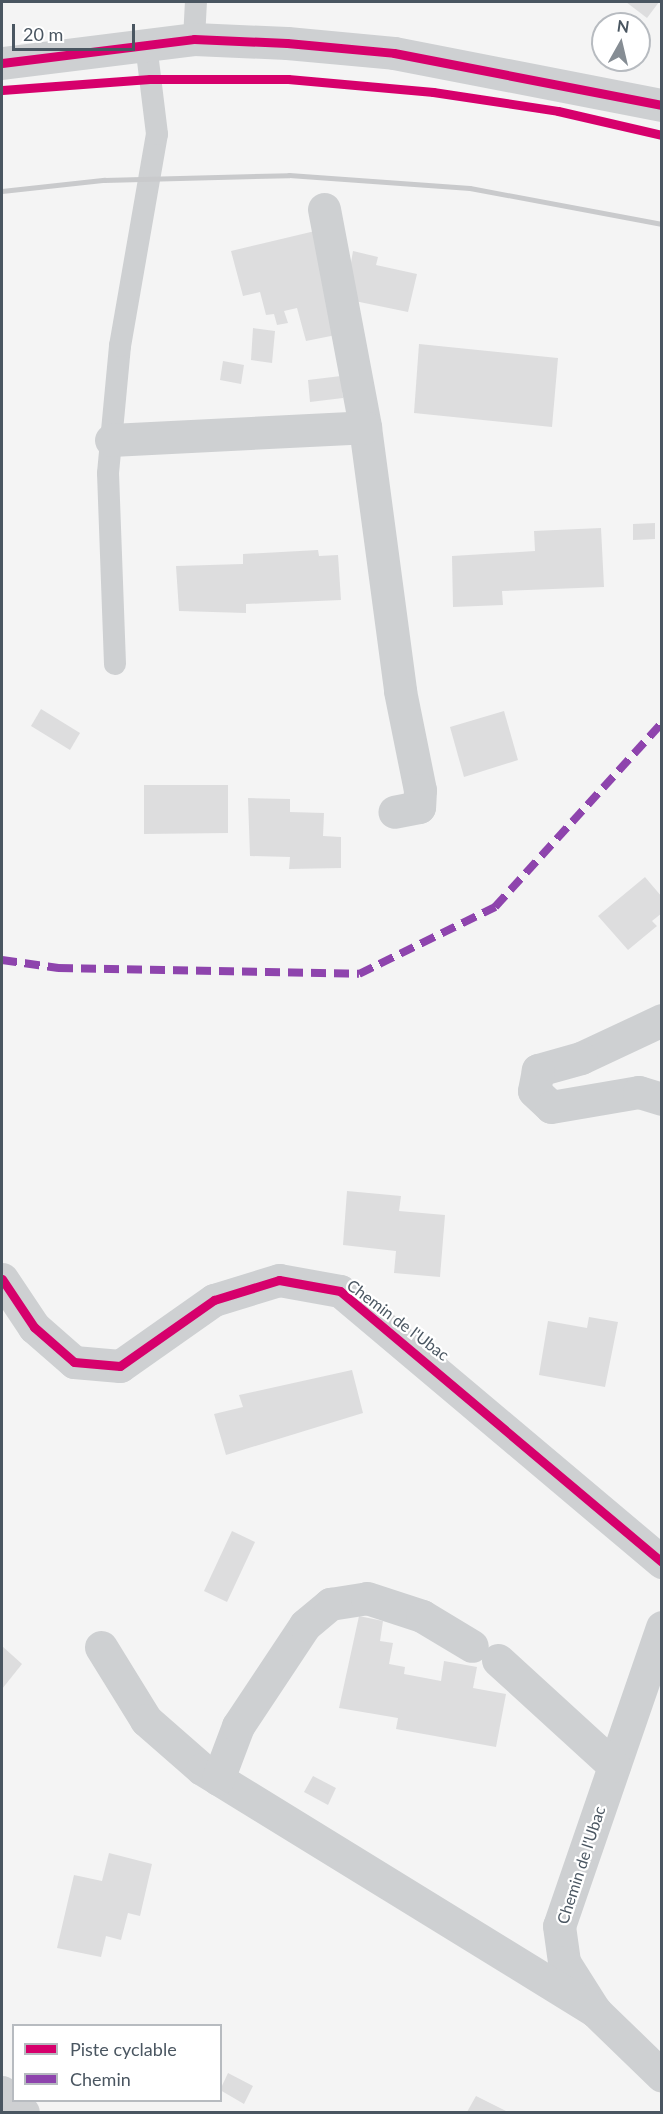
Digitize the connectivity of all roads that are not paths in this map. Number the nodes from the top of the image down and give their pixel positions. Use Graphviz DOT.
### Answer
graph roads {
  1 [pos="215,2"];
  2 [pos="194,18"];
  3 [pos="146,44"];
  4 [pos="2,63"];
  5 [pos="662,105"];
  6 [pos="324,209"];
  7 [pos="365,427"];
  8 [pos="111,440"];
  9 [pos="115,664"];
  10 [pos="394,812"];
  11 [pos="662,1020"];
  12 [pos="662,1099"];
  13 [pos="2,1279"];
  14 [pos="662,1562"];
  15 [pos="662,1627"];
  16 [pos="100,1647"];
  17 [pos="614,1766"];
  18 [pos="218,1779"];
  19 [pos="595,2011"];
  20 [pos="655,2062"];
  1 -- 2 [label="lane"];
  2 -- 3 [label="street"];
  2 -- 5 [label="street"];
  3 -- 4 [label="street"];
  3 -- 8 [label="lane"];
  6 -- 7 [label="street"];
  7 -- 8 [label="street"];
  7 -- 10 [label="street"];
  8 -- 9 [label="lane"];
  11 -- 12 [label="street"];
  13 -- 14 [label="street, Chemin de l'Ubac"];
  15 -- 17 [label="street, Chemin de l'Ubac"];
  16 -- 18 [label="street"];
  17 -- 18 [label="street"];
  17 -- 19 [label="street, Chemin de l'Ubac"];
  18 -- 19 [label="street"];
  19 -- 20 [label="street, Chemin de l'Ubac"];
}
